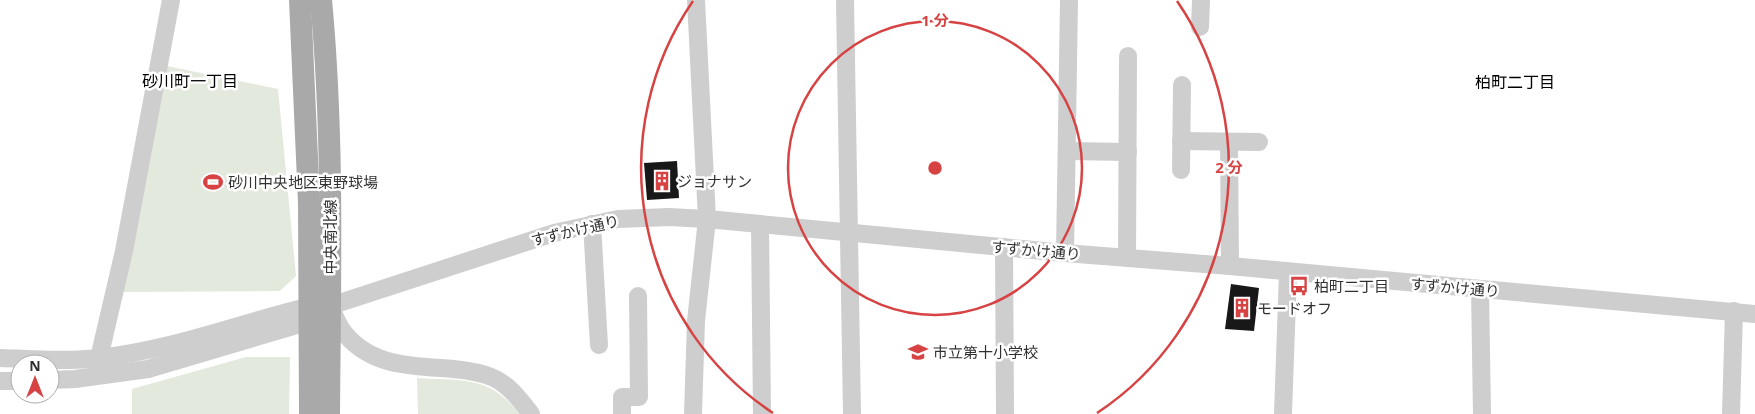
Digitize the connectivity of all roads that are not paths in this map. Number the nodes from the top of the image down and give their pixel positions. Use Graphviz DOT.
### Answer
graph roads {
  1 [pos="171,0"];
  2 [pos="300,0"];
  3 [pos="321,0"];
  4 [pos="696,0"];
  5 [pos="845,0"];
  6 [pos="1069,0"];
  7 [pos="1200,0"];
  8 [pos="1200,27"];
  9 [pos="1128,56"];
  10 [pos="1182,85"];
  11 [pos="1181,141"];
  12 [pos="1229,142"];
  13 [pos="1259,142"];
  14 [pos="1068,151"];
  15 [pos="1128,152"];
  16 [pos="1181,170"];
  17 [pos="707,219"];
  18 [pos="592,224"];
  19 [pos="760,224"];
  20 [pos="850,233"];
  21 [pos="1004,247"];
  22 [pos="1065,253"];
  23 [pos="1128,258"];
  24 [pos="1230,266"];
  25 [pos="1288,272"];
  26 [pos="1480,289"];
  27 [pos="638,296"];
  28 [pos="317,311"];
  29 [pos="1734,312"];
  30 [pos="1755,314"];
  31 [pos="599,345"];
  32 [pos="0,358"];
  33 [pos="99,358"];
  34 [pos="60,380"];
  35 [pos="310,414"];
  36 [pos="329,414"];
  37 [pos="531,414"];
  38 [pos="622,414"];
  39 [pos="693,414"];
  40 [pos="762,414"];
  41 [pos="852,414"];
  42 [pos="1005,414"];
  43 [pos="1283,414"];
  44 [pos="1482,414"];
  45 [pos="1731,414"];
  1 -- 33 [label="street"];
  2 -- 28 [label="main road, 中央南北線"];
  3 -- 28 [label="main road, 中央南北線"];
  4 -- 17 [label="street"];
  5 -- 20 [label="street"];
  6 -- 14 [label="street"];
  7 -- 8 [label="street"];
  9 -- 15 [label="street"];
  10 -- 11 [label="street"];
  11 -- 12 [label="street"];
  11 -- 16 [label="street"];
  12 -- 13 [label="street"];
  12 -- 24 [label="street"];
  14 -- 15 [label="street"];
  14 -- 22 [label="street"];
  15 -- 23 [label="street"];
  17 -- 18 [label="street, すずかけ通り"];
  17 -- 19 [label="street, すずかけ通り"];
  17 -- 39 [label="street"];
  18 -- 28 [label="street, すずかけ通り"];
  18 -- 31 [label="street"];
  19 -- 20 [label="street, すずかけ通り"];
  19 -- 40 [label="street"];
  20 -- 21 [label="street, すずかけ通り"];
  20 -- 41 [label="street"];
  21 -- 22 [label="street, すずかけ通り"];
  21 -- 42 [label="street"];
  22 -- 23 [label="street, すずかけ通り"];
  23 -- 24 [label="street, すずかけ通り"];
  24 -- 25 [label="street, すずかけ通り"];
  25 -- 26 [label="street, すずかけ通り"];
  25 -- 43 [label="street"];
  26 -- 29 [label="street, すずかけ通り"];
  26 -- 44 [label="street"];
  27 -- 38 [label="street"];
  28 -- 33 [label="street"];
  28 -- 34 [label="street"];
  28 -- 35 [label="main road, 中央南北線"];
  28 -- 36 [label="main road, 中央南北線"];
  28 -- 37 [label="street"];
  29 -- 30 [label="street, すずかけ通り"];
  29 -- 45 [label="street"];
  32 -- 33 [label="street"];
}
